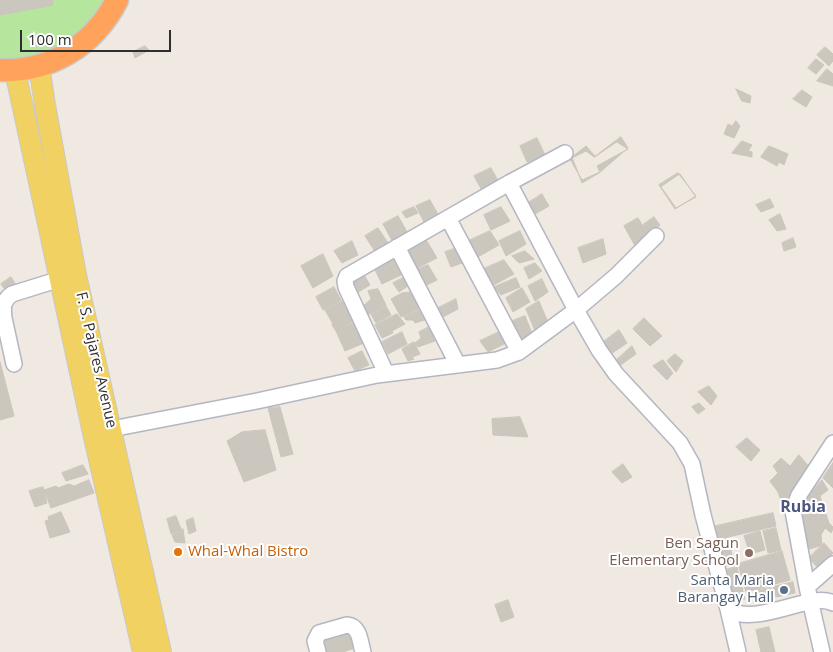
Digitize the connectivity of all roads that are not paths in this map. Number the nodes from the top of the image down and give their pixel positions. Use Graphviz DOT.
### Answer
graph roads {
  1 [pos="118,0"];
  2 [pos="39,66"];
  3 [pos="7,70"];
  4 [pos="565,153"];
  5 [pos="509,183"];
  6 [pos="448,218"];
  7 [pos="656,236"];
  8 [pos="397,247"];
  9 [pos="68,277"];
  10 [pos="576,310"];
  11 [pos="2,319"];
  12 [pos="519,352"];
  13 [pos="14,364"];
  14 [pos="458,365"];
  15 [pos="386,374"];
  16 [pos="102,431"];
  17 [pos="833,443"];
  18 [pos="126,539"];
  19 [pos="833,564"];
  20 [pos="807,587"];
  21 [pos="811,602"];
  22 [pos="833,603"];
  23 [pos="728,609"];
  24 [pos="143,652"];
  25 [pos="162,652"];
  26 [pos="318,652"];
  27 [pos="363,652"];
  28 [pos="738,652"];
  29 [pos="822,652"];
  1 -- 2 [label="highway"];
  2 -- 3 [label="highway"];
  2 -- 9 [label="main road, F. S. Pajares Avenue"];
  3 -- 9 [label="main road, F. S. Pajares Avenue"];
  4 -- 5 [label="street"];
  5 -- 6 [label="street"];
  5 -- 10 [label="street"];
  6 -- 8 [label="street"];
  6 -- 12 [label="street"];
  7 -- 10 [label="street"];
  8 -- 14 [label="street"];
  8 -- 15 [label="street"];
  9 -- 11 [label="street"];
  9 -- 16 [label="main road, F. S. Pajares Avenue"];
  10 -- 12 [label="street"];
  10 -- 23 [label="street"];
  11 -- 13 [label="street"];
  12 -- 14 [label="street"];
  14 -- 15 [label="street"];
  15 -- 16 [label="street"];
  16 -- 18 [label="main road, F. S. Pajares Avenue"];
  17 -- 20 [label="street"];
  18 -- 24 [label="main road, F. S. Pajares Avenue"];
  18 -- 25 [label="main road, F. S. Pajares Avenue"];
  19 -- 20 [label="street"];
  20 -- 21 [label="street"];
  21 -- 22 [label="street"];
  21 -- 23 [label="street"];
  21 -- 29 [label="street"];
  23 -- 28 [label="street"];
  26 -- 27 [label="street"];
}
